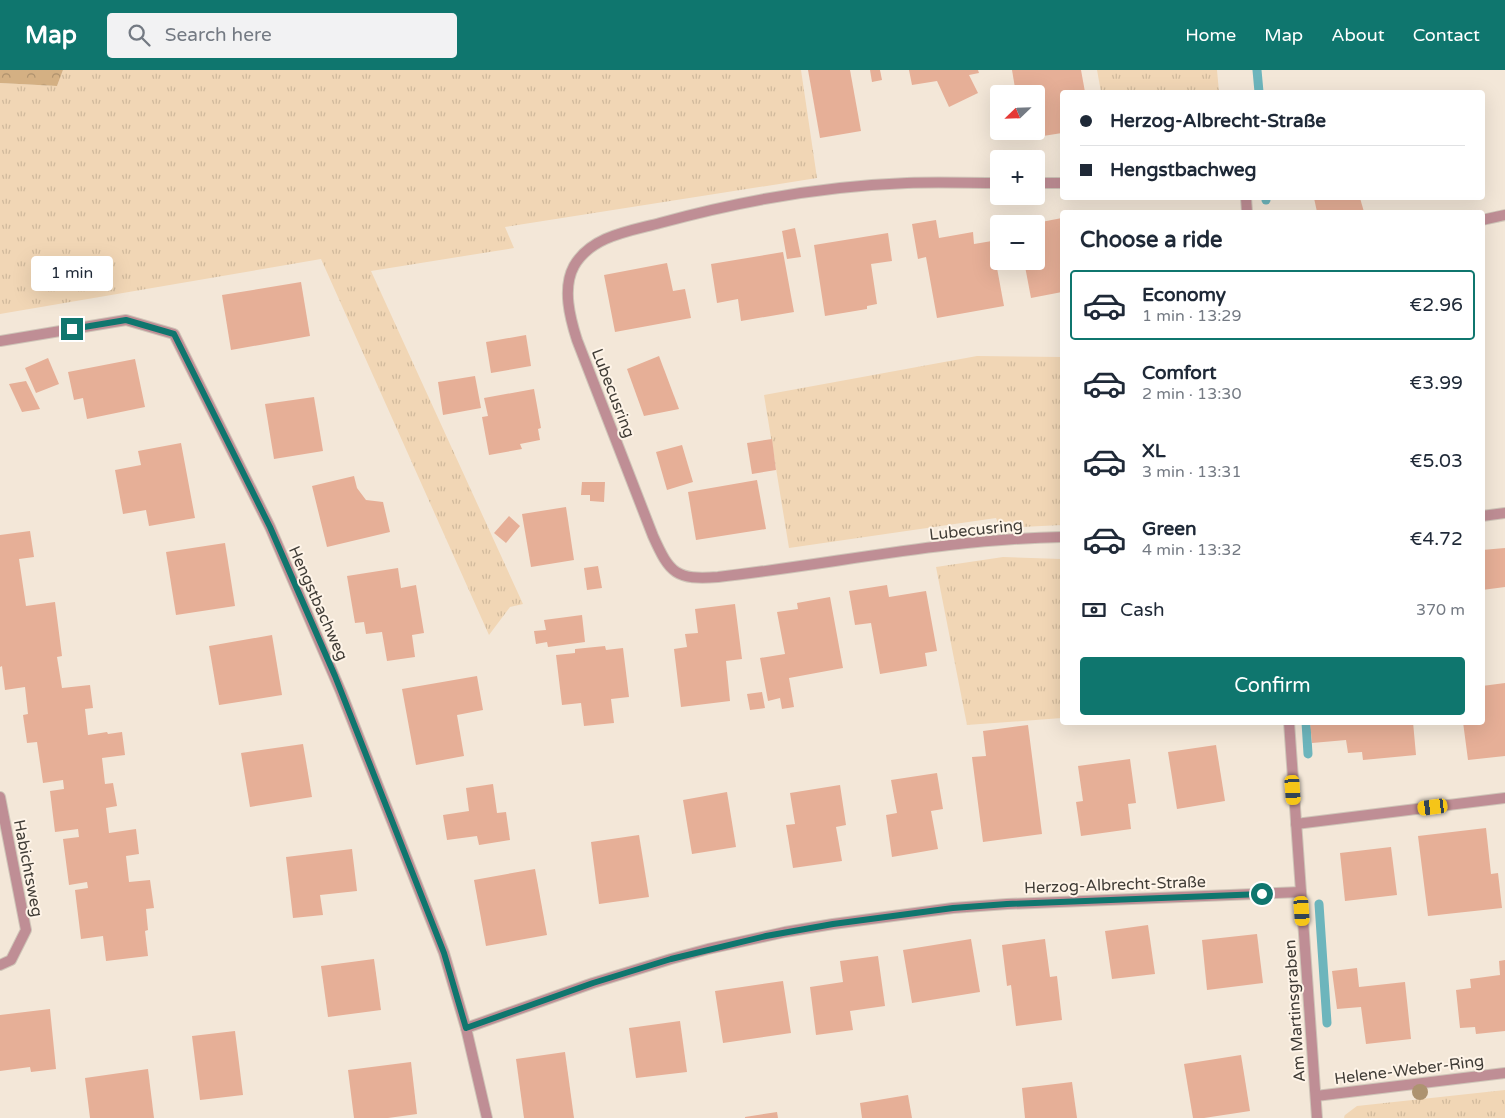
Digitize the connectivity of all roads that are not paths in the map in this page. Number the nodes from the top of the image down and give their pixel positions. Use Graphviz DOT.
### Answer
graph roads {
  1 [pos="990,183"];
  2 [pos="1045,183"];
  3 [pos="1060,183"];
  4 [pos="1505,215"];
  5 [pos="1485,219"];
  6 [pos="0,341"];
  7 [pos="1505,513"];
  8 [pos="1485,516"];
  9 [pos="1060,537"];
  10 [pos="1289,725"];
  11 [pos="0,797"];
  12 [pos="1505,798"];
  13 [pos="1296,824"];
  14 [pos="1301,892"];
  15 [pos="0,965"];
  16 [pos="466,1028"];
  17 [pos="1505,1073"];
  18 [pos="1316,1096"];
  19 [pos="487,1118"];
  20 [pos="1317,1118"];
  1 -- 9 [label="street, Lubecusring"];
  2 -- 3 [label="street"];
  4 -- 5 [label="street"];
  6 -- 16 [label="street, Hengstbachweg"];
  7 -- 8 [label="street"];
  10 -- 13 [label="street, Am Martinsgraben"];
  11 -- 15 [label="street, Habichtsweg"];
  12 -- 13 [label="street"];
  13 -- 14 [label="street, Am Martinsgraben"];
  14 -- 16 [label="street, Herzog-Albrecht-Straße"];
  14 -- 18 [label="street, Am Martinsgraben"];
  16 -- 19 [label="street, Hengstbachweg"];
  17 -- 18 [label="street, Helene-Weber-Ring"];
  18 -- 20 [label="street, Am Martinsgraben"];
}
